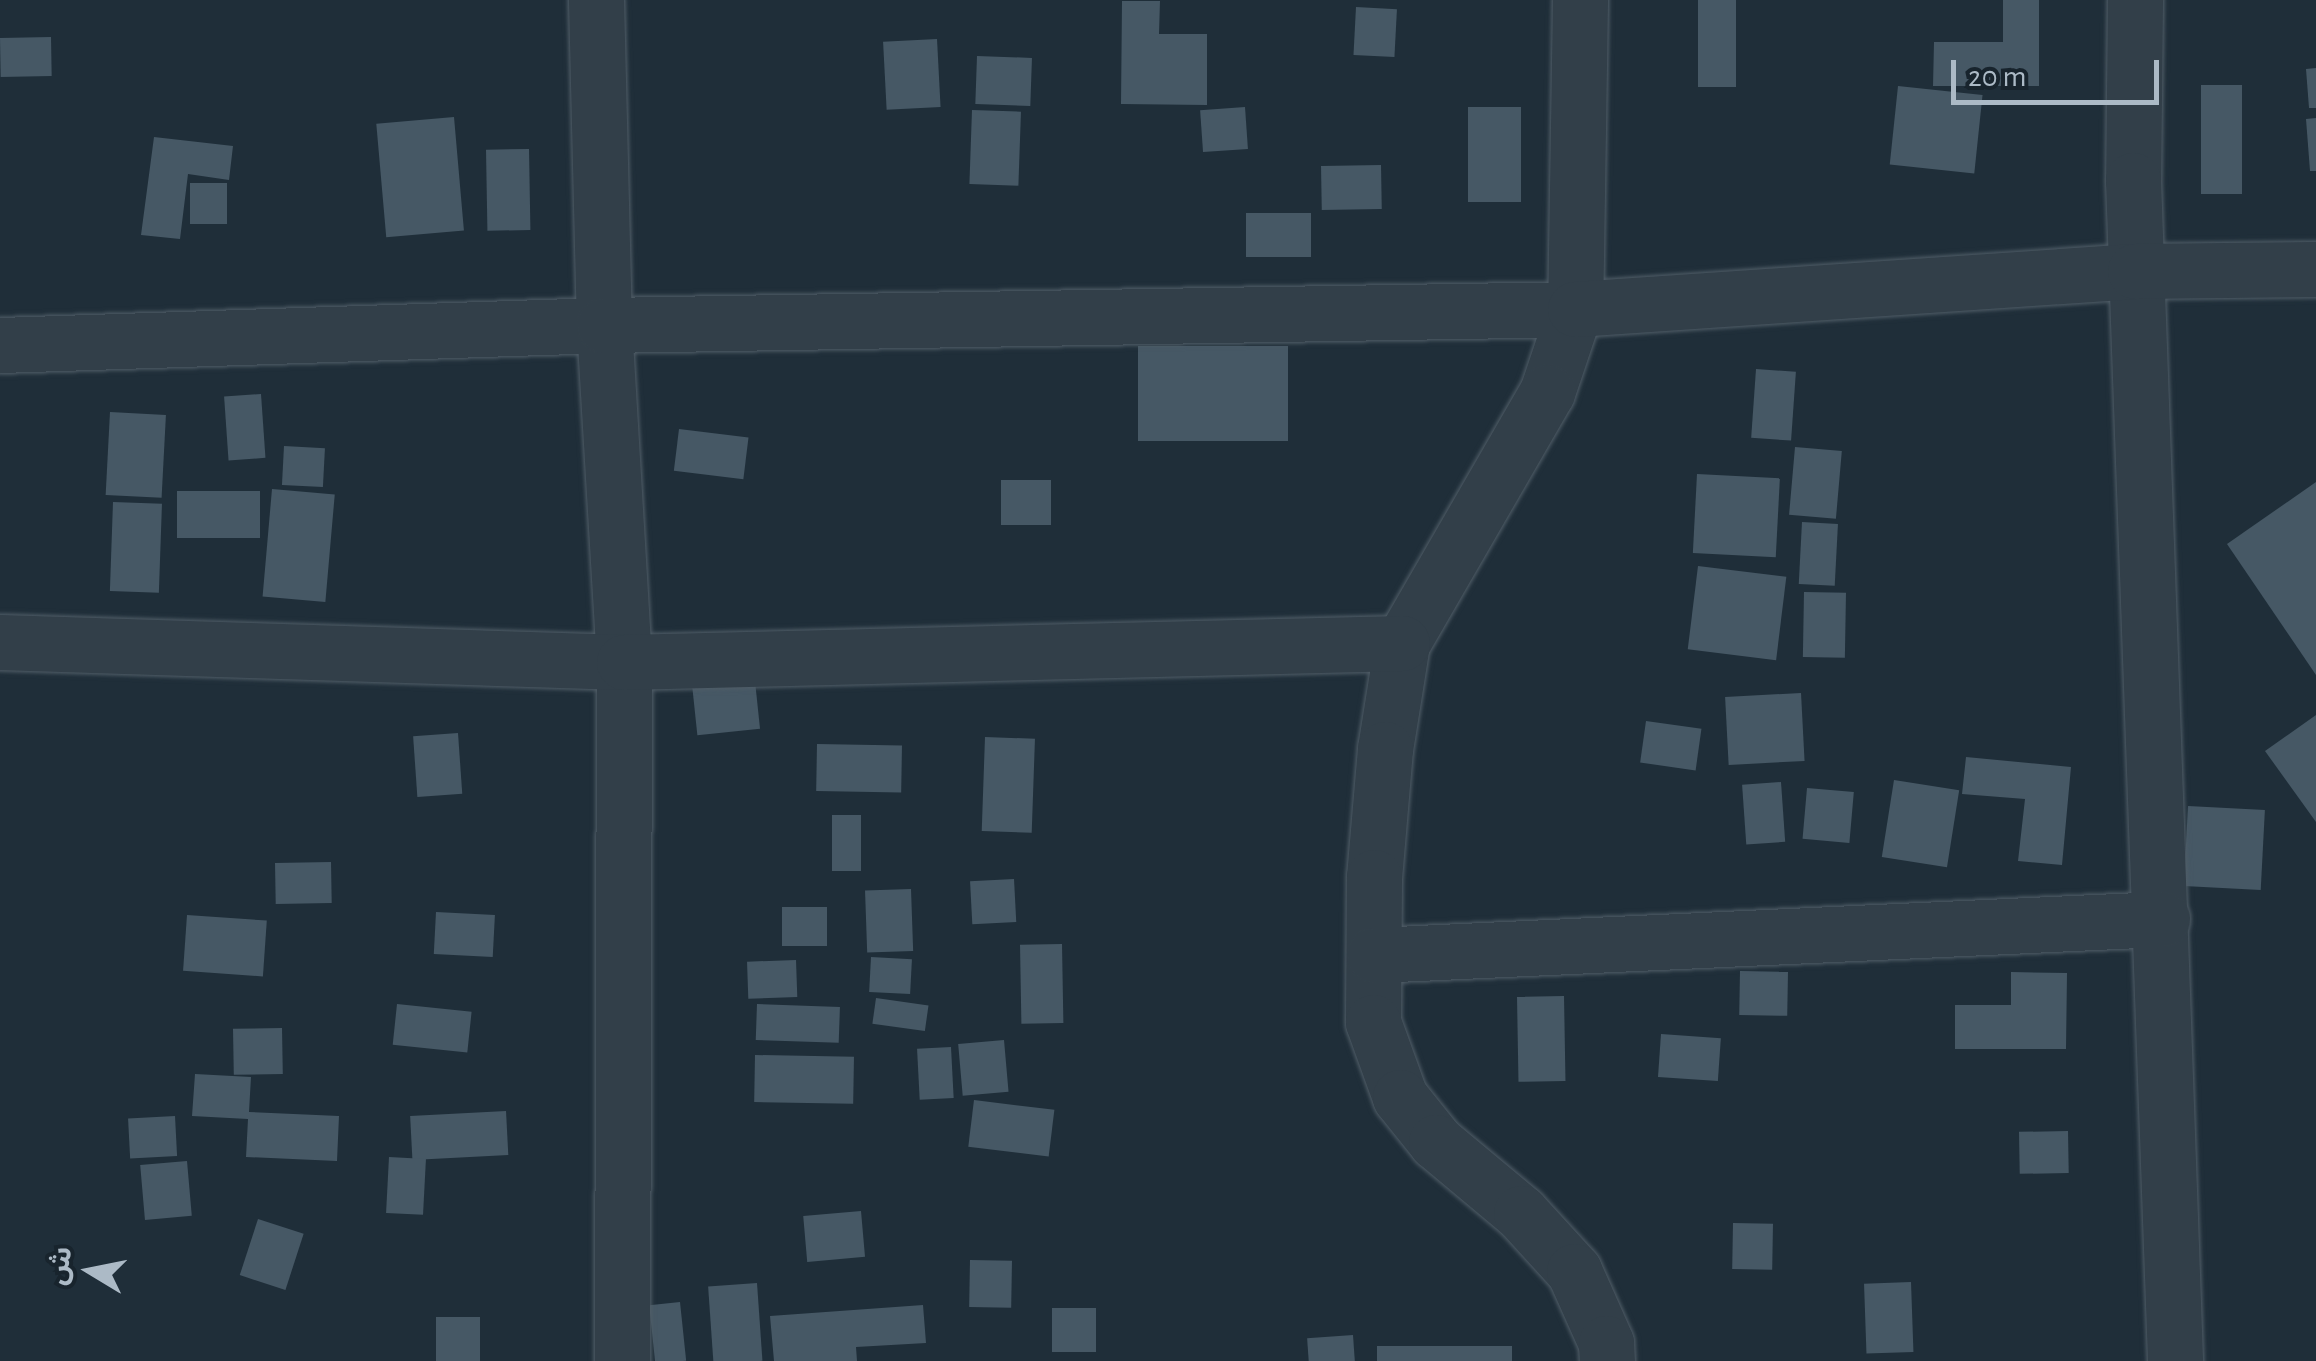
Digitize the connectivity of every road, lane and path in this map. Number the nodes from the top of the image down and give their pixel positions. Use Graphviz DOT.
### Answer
graph roads {
  1 [pos="596,0"];
  2 [pos="1580,0"];
  3 [pos="2135,0"];
  4 [pos="2316,269"];
  5 [pos="2136,271"];
  6 [pos="1575,309"];
  7 [pos="604,325"];
  8 [pos="0,345"];
  9 [pos="0,642"];
  10 [pos="1402,643"];
  11 [pos="624,662"];
  12 [pos="2162,919"];
  13 [pos="1374,955"];
  14 [pos="622,1361"];
  15 [pos="1607,1361"];
  16 [pos="2175,1361"];
  1 -- 7 [label="street"];
  2 -- 6 [label="street"];
  3 -- 5 [label="street"];
  4 -- 5 [label="street"];
  5 -- 6 [label="street"];
  5 -- 12 [label="street"];
  6 -- 7 [label="street"];
  6 -- 10 [label="street"];
  7 -- 8 [label="street"];
  7 -- 11 [label="street"];
  9 -- 11 [label="street"];
  10 -- 11 [label="street"];
  10 -- 13 [label="street"];
  11 -- 14 [label="street"];
  12 -- 13 [label="street"];
  12 -- 16 [label="street"];
  13 -- 15 [label="street"];
}
